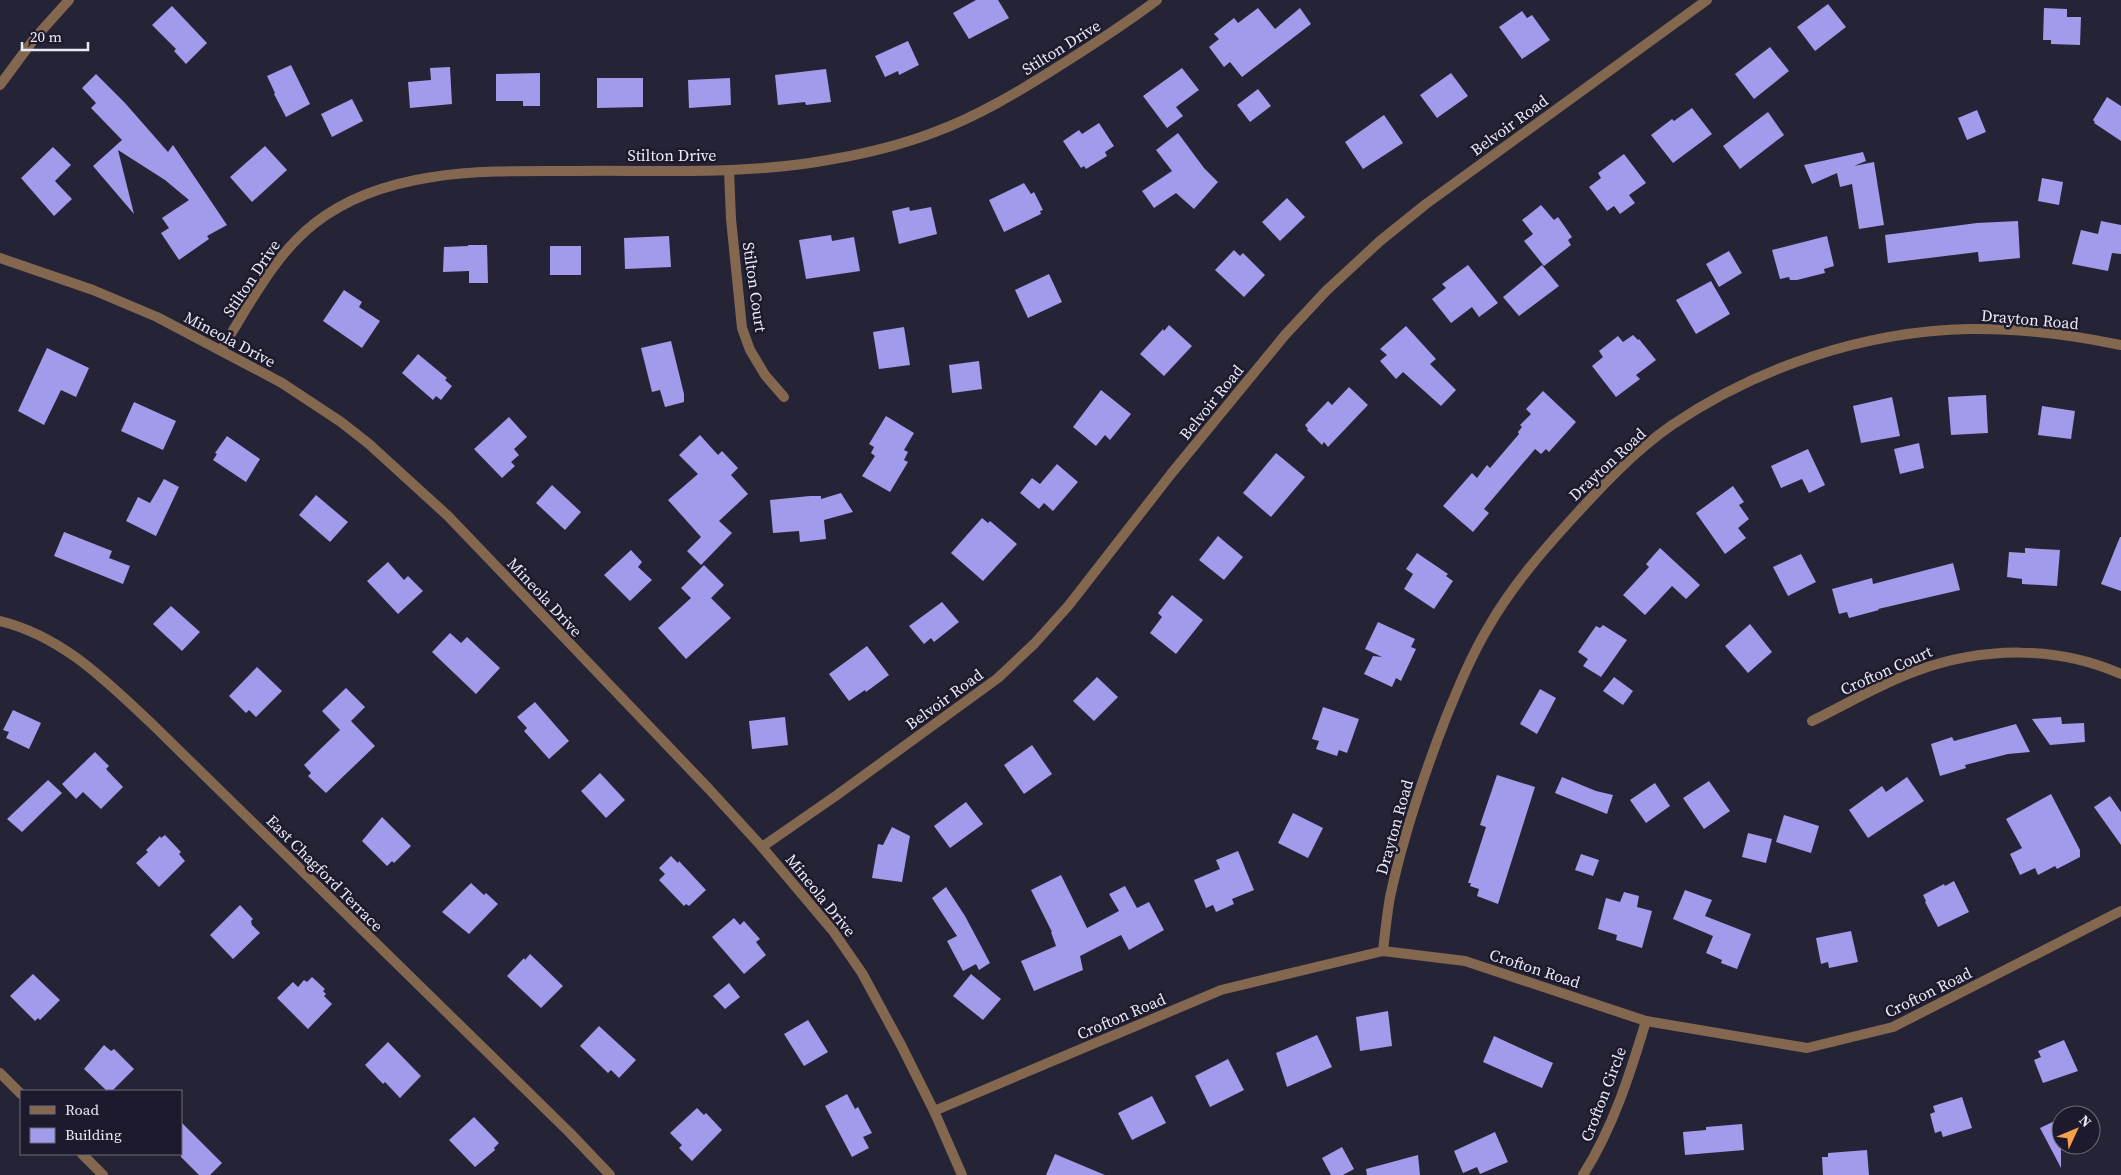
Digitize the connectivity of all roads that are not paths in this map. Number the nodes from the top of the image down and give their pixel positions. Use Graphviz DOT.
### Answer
graph roads {
  1 [pos="69,0"];
  2 [pos="1157,0"];
  3 [pos="1707,0"];
  4 [pos="0,85"];
  5 [pos="728,170"];
  6 [pos="0,258"];
  7 [pos="2121,345"];
  8 [pos="221,350"];
  9 [pos="784,397"];
  10 [pos="0,621"];
  11 [pos="2121,674"];
  12 [pos="1812,721"];
  13 [pos="762,847"];
  14 [pos="2121,911"];
  15 [pos="1383,951"];
  16 [pos="1646,1021"];
  17 [pos="0,1073"];
  18 [pos="20,1093"];
  19 [pos="934,1111"];
  20 [pos="83,1155"];
  21 [pos="103,1175"];
  22 [pos="610,1175"];
  23 [pos="962,1175"];
  24 [pos="1583,1175"];
  1 -- 4 [label="street"];
  2 -- 5 [label="street, Stilton Drive"];
  3 -- 13 [label="street, Belvoir Road"];
  5 -- 8 [label="street, Stilton Drive"];
  5 -- 9 [label="street, Stilton Court"];
  6 -- 8 [label="street, Mineola Drive"];
  7 -- 15 [label="street, Drayton Road"];
  8 -- 13 [label="street, Mineola Drive"];
  10 -- 22 [label="street, East Chagford Terrace"];
  11 -- 12 [label="street, Crofton Court"];
  13 -- 19 [label="street, Mineola Drive"];
  14 -- 16 [label="street, Crofton Road"];
  15 -- 16 [label="street, Crofton Road"];
  15 -- 19 [label="street, Crofton Road"];
  16 -- 24 [label="street, Crofton Circle"];
  17 -- 18 [label="street"];
  19 -- 23 [label="street, Mineola Drive"];
  20 -- 21 [label="street"];
}
